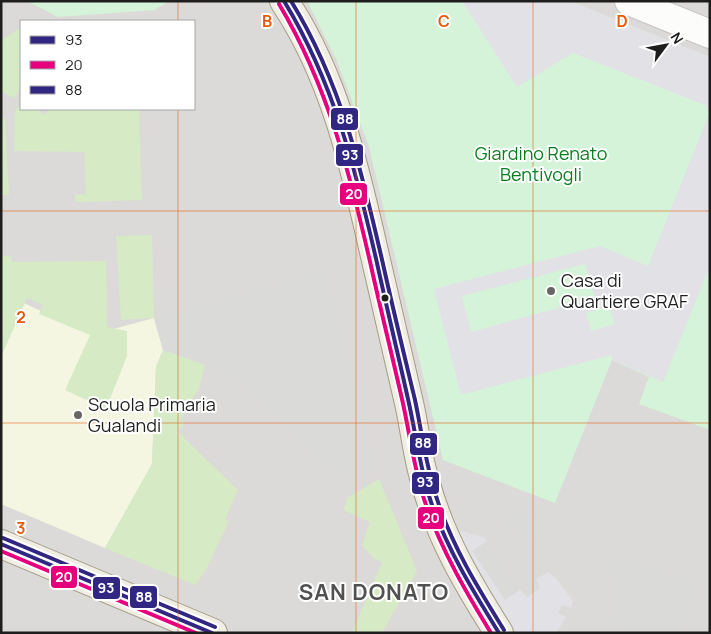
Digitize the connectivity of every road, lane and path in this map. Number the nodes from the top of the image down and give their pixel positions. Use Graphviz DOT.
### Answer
graph roads {
  1 [pos="284,1"];
  2 [pos="629,1"];
  3 [pos="710,34"];
  4 [pos="1,544"];
  5 [pos="213,633"];
  6 [pos="499,633"];
  1 -- 6 [label="main road"];
  2 -- 3 [label="street"];
  4 -- 5 [label="main road"];
}
